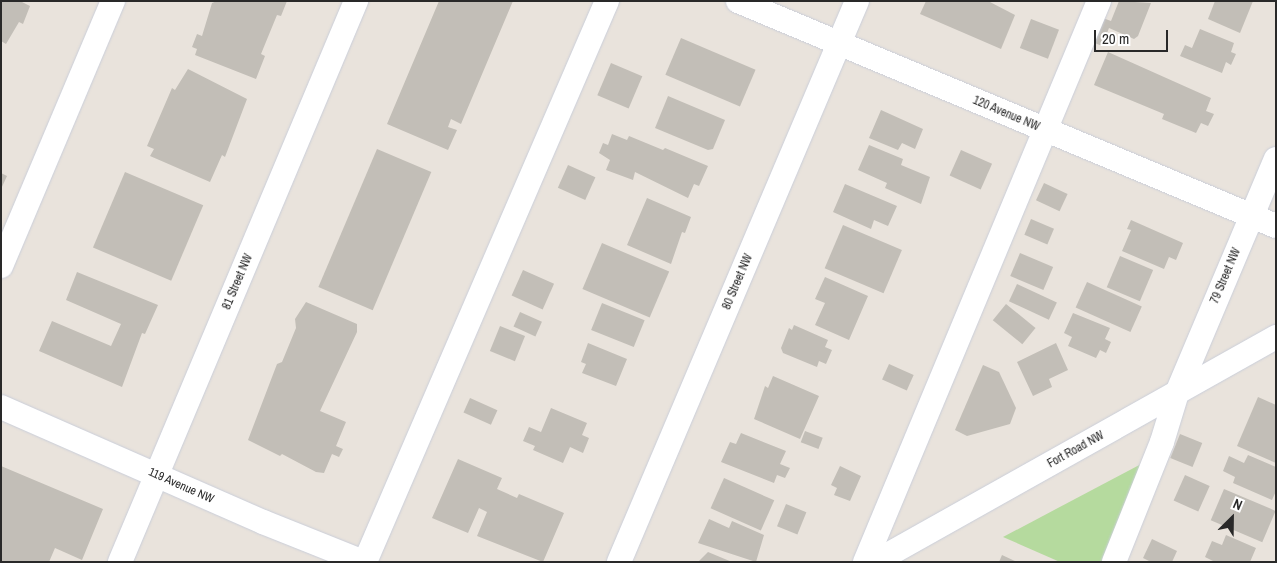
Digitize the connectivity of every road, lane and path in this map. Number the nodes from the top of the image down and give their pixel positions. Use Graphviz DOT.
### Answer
graph roads {
  1 [pos="113,1"];
  2 [pos="356,1"];
  3 [pos="607,1"];
  4 [pos="738,1"];
  5 [pos="857,1"];
  6 [pos="1099,1"];
  7 [pos="839,44"];
  8 [pos="1044,131"];
  9 [pos="1276,159"];
  10 [pos="1251,216"];
  11 [pos="1276,226"];
  12 [pos="2,260"];
  13 [pos="1276,337"];
  14 [pos="1177,393"];
  15 [pos="1,407"];
  16 [pos="157,475"];
  17 [pos="120,562"];
  18 [pos="364,562"];
  19 [pos="619,562"];
  20 [pos="865,562"];
  21 [pos="875,562"];
  22 [pos="1114,562"];
  1 -- 12 [label="street"];
  2 -- 16 [label="street, 81 Street NW"];
  3 -- 18 [label="street"];
  4 -- 7 [label="street, 120 Avenue NW"];
  5 -- 7 [label="street, 80 Street NW"];
  6 -- 8 [label="street"];
  7 -- 8 [label="street, 120 Avenue NW"];
  7 -- 19 [label="street, 80 Street NW"];
  8 -- 10 [label="street, 120 Avenue NW"];
  8 -- 20 [label="street"];
  9 -- 10 [label="street, 79 Street NW"];
  10 -- 11 [label="street, 120 Avenue NW"];
  10 -- 14 [label="street, 79 Street NW"];
  13 -- 14 [label="street, Fort Road NW"];
  14 -- 21 [label="street, Fort Road NW"];
  14 -- 22 [label="street, 79 Street NW"];
  15 -- 16 [label="street, 119 Avenue NW"];
  16 -- 17 [label="street, 81 Street NW"];
  16 -- 18 [label="street, 119 Avenue NW"];
}
